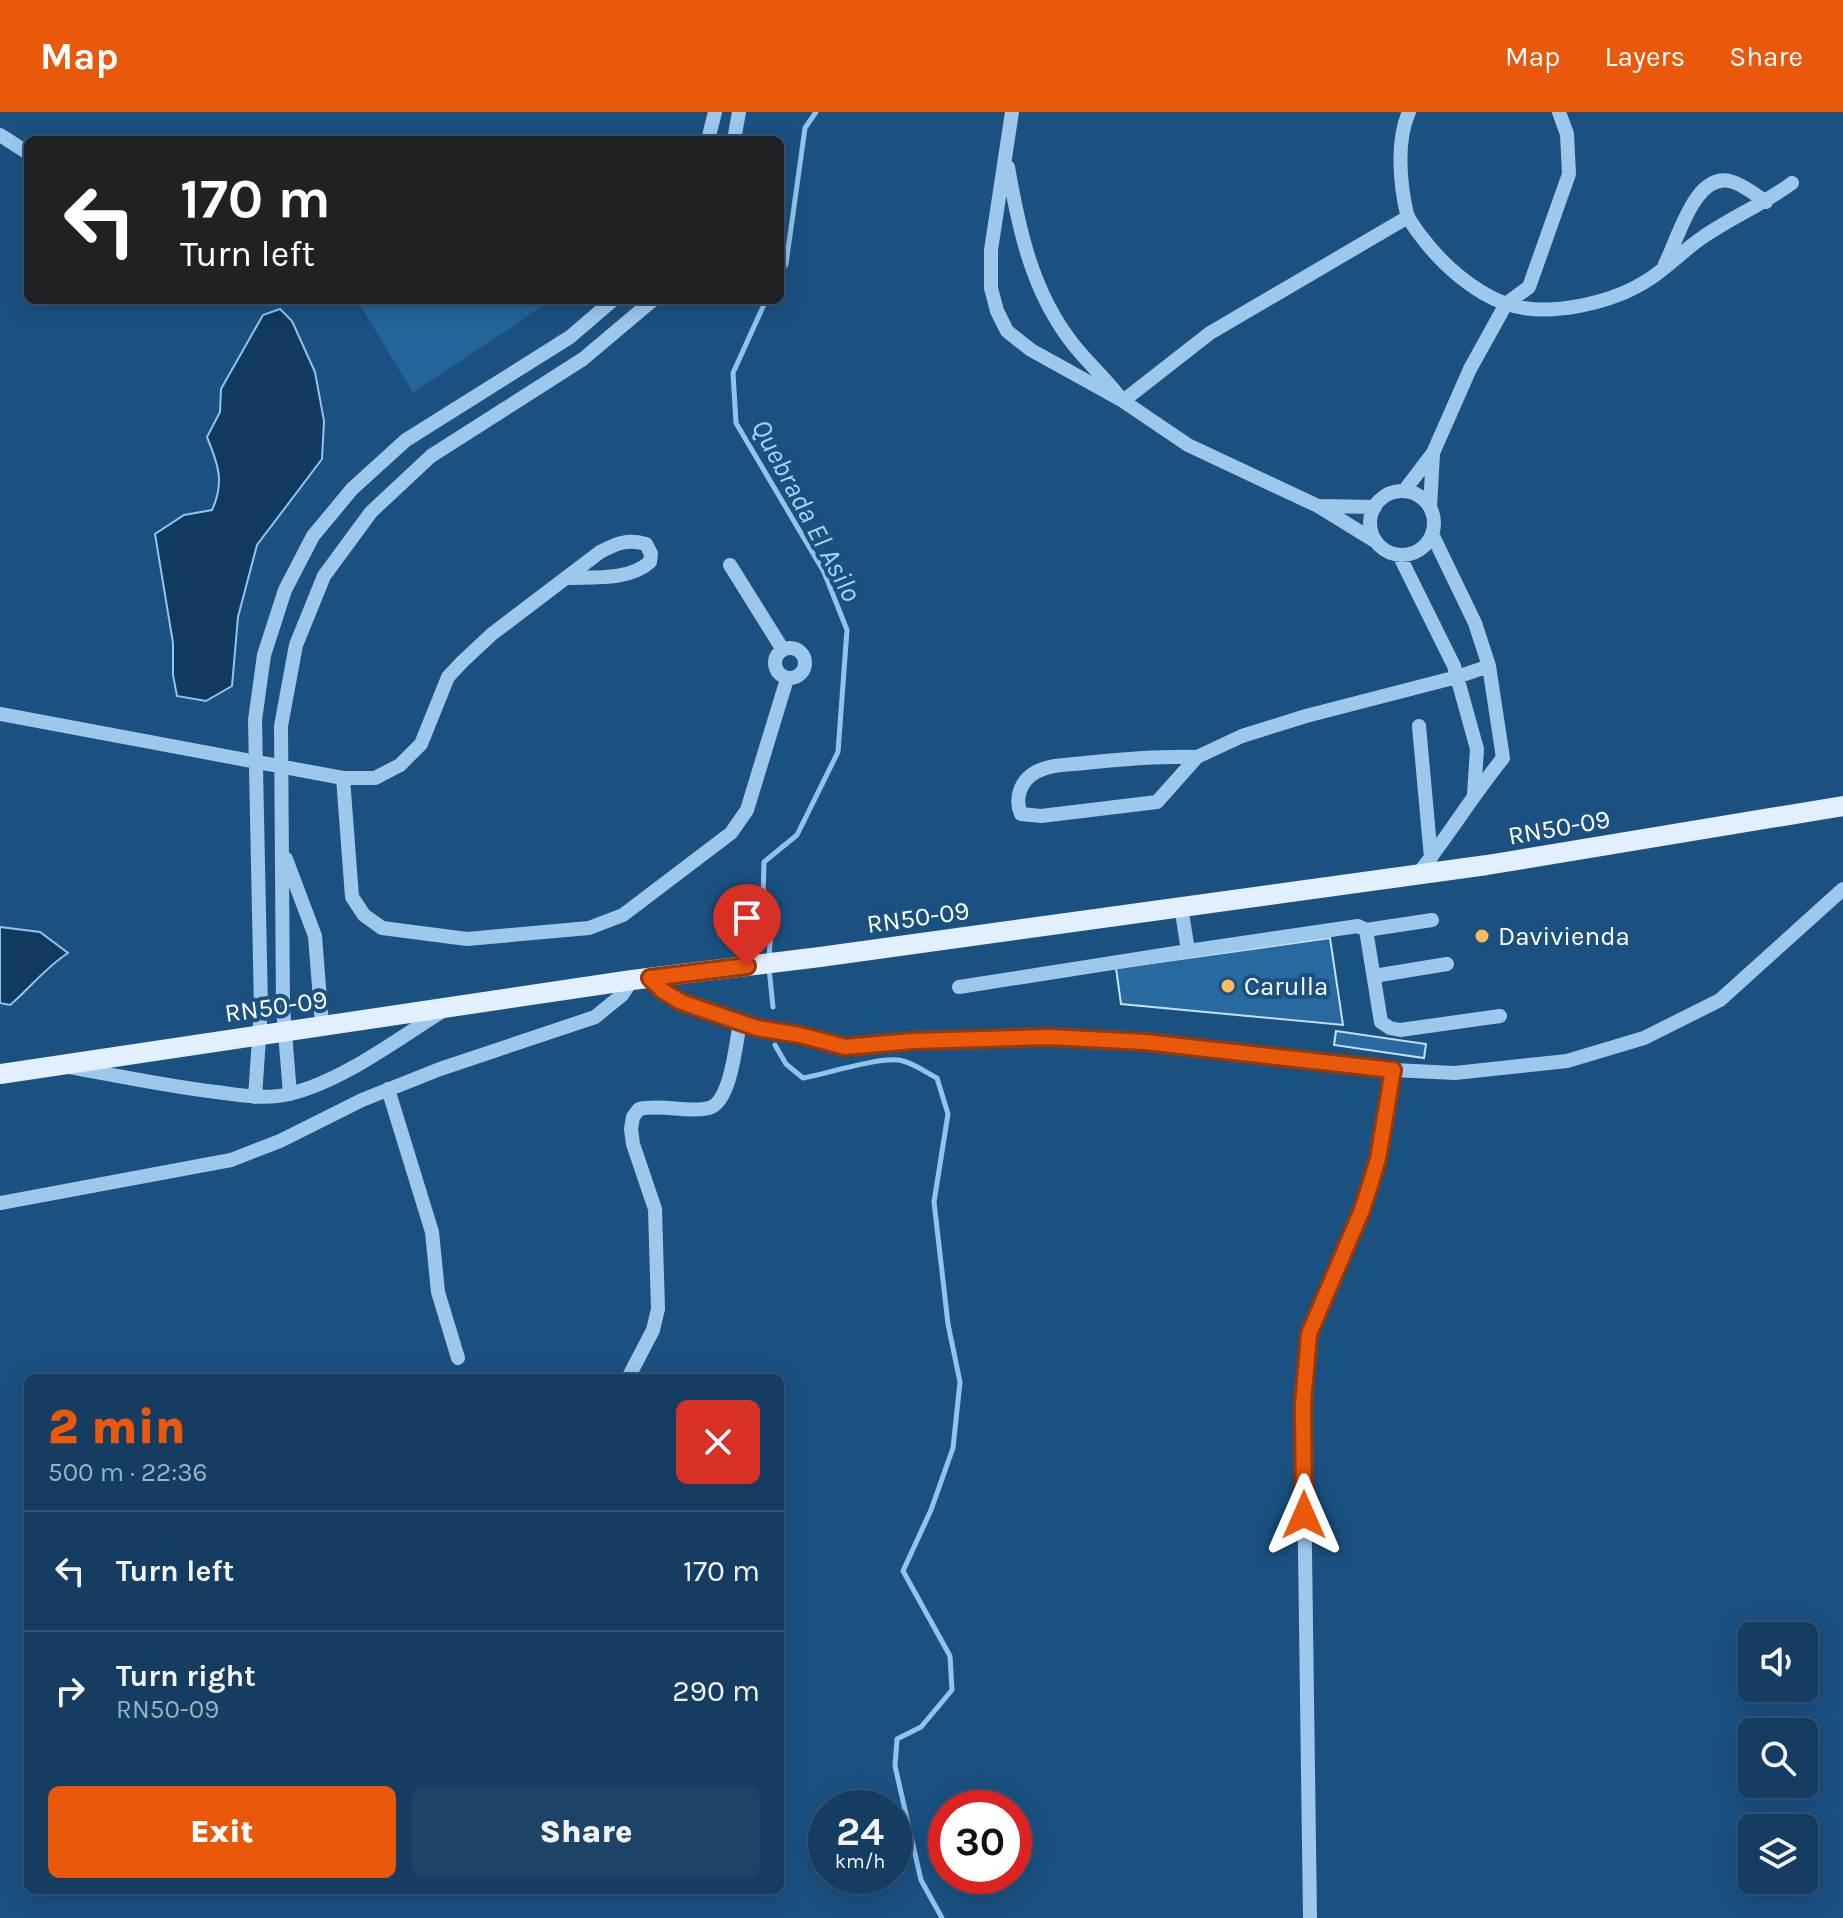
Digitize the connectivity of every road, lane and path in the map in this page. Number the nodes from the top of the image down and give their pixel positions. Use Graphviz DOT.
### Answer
graph roads {
  1 [pos="715,112"];
  2 [pos="739,112"];
  3 [pos="1012,112"];
  4 [pos="1409,112"];
  5 [pos="1559,112"];
  6 [pos="0,135"];
  7 [pos="709,136"];
  8 [pos="735,136"];
  9 [pos="24,150"];
  10 [pos="1006,154"];
  11 [pos="1792,183"];
  12 [pos="1766,202"];
  13 [pos="1408,217"];
  14 [pos="1663,268"];
  15 [pos="608,304"];
  16 [pos="648,304"];
  17 [pos="1506,304"];
  18 [pos="1123,401"];
  19 [pos="1433,453"];
  20 [pos="1404,491"];
  21 [pos="1318,506"];
  22 [pos="1375,507"];
  23 [pos="1430,507"];
  24 [pos="1432,534"];
  25 [pos="1375,541"];
  26 [pos="1399,555"];
  27 [pos="730,565"];
  28 [pos="567,578"];
  29 [pos="783,650"];
  30 [pos="1489,666"];
  31 [pos="1457,677"];
  32 [pos="787,679"];
  33 [pos="0,714"];
  34 [pos="1419,726"];
  35 [pos="1197,757"];
  36 [pos="255,760"];
  37 [pos="281,767"];
  38 [pos="343,778"];
  39 [pos="1474,794"];
  40 [pos="1843,806"];
  41 [pos="283,851"];
  42 [pos="1424,866"];
  43 [pos="1843,889"];
  44 [pos="1181,906"];
  45 [pos="1432,920"];
  46 [pos="1366,930"];
  47 [pos="1188,951"];
  48 [pos="1447,964"];
  49 [pos="1374,976"];
  50 [pos="641,979"];
  51 [pos="959,987"];
  52 [pos="447,1008"];
  53 [pos="1500,1016"];
  54 [pos="740,1022"];
  55 [pos="322,1025"];
  56 [pos="285,1030"];
  57 [pos="259,1034"];
  58 [pos="58,1065"];
  59 [pos="1393,1070"];
  60 [pos="0,1074"];
  61 [pos="388,1089"];
  62 [pos="290,1094"];
  63 [pos="255,1097"];
  64 [pos="0,1203"];
  65 [pos="458,1358"];
  66 [pos="630,1374"];
  67 [pos="1310,1918"];
  1 -- 7 [label="street"];
  2 -- 8 [label="street"];
  3 -- 10 [label="street"];
  4 -- 13 [label="street"];
  5 -- 17 [label="street"];
  6 -- 9 [label="street"];
  10 -- 18 [label="street"];
  10 -- 18 [label="street"];
  11 -- 12 [label="street"];
  12 -- 14 [label="street"];
  12 -- 14 [label="street"];
  13 -- 17 [label="street"];
  13 -- 18 [label="street"];
  14 -- 17 [label="street"];
  15 -- 36 [label="street"];
  16 -- 37 [label="street"];
  17 -- 19 [label="street"];
  18 -- 21 [label="street"];
  19 -- 20 [label="street"];
  19 -- 23 [label="street"];
  20 -- 22 [label="street"];
  20 -- 23 [label="street"];
  21 -- 22 [label="street"];
  21 -- 25 [label="street"];
  22 -- 25 [label="street"];
  23 -- 24 [label="street"];
  24 -- 26 [label="street"];
  24 -- 30 [label="street"];
  25 -- 26 [label="street"];
  26 -- 31 [label="street"];
  27 -- 29 [label="street"];
  28 -- 28 [label="street"];
  28 -- 38 [label="street"];
  29 -- 32 [label="street"];
  29 -- 32 [label="street"];
  30 -- 31 [label="street"];
  30 -- 39 [label="street"];
  31 -- 35 [label="street"];
  31 -- 39 [label="street"];
  32 -- 38 [label="street"];
  33 -- 36 [label="street"];
  34 -- 42 [label="street"];
  35 -- 35 [label="street"];
  36 -- 37 [label="street"];
  36 -- 57 [label="street"];
  37 -- 38 [label="street"];
  37 -- 41 [label="street"];
  39 -- 42 [label="street"];
  40 -- 42 [label="main road, RN50-09"];
  41 -- 55 [label="street"];
  41 -- 56 [label="street"];
  42 -- 44 [label="main road, RN50-09"];
  43 -- 59 [label="street"];
  44 -- 47 [label="street"];
  44 -- 50 [label="main road, RN50-09"];
  45 -- 46 [label="street"];
  46 -- 47 [label="street"];
  46 -- 49 [label="street"];
  47 -- 51 [label="street"];
  48 -- 49 [label="street"];
  49 -- 53 [label="street"];
  50 -- 52 [label="main road, RN50-09"];
  50 -- 54 [label="street"];
  50 -- 61 [label="street"];
  52 -- 55 [label="main road, RN50-09"];
  52 -- 62 [label="street"];
  54 -- 59 [label="street"];
  54 -- 66 [label="street"];
  55 -- 56 [label="main road, RN50-09"];
  56 -- 57 [label="main road, RN50-09"];
  56 -- 62 [label="street"];
  57 -- 58 [label="main road, RN50-09"];
  57 -- 63 [label="street"];
  58 -- 60 [label="main road, RN50-09"];
  58 -- 63 [label="street"];
  59 -- 67 [label="street"];
  61 -- 64 [label="street"];
  61 -- 65 [label="street"];
  62 -- 63 [label="street"];
}
